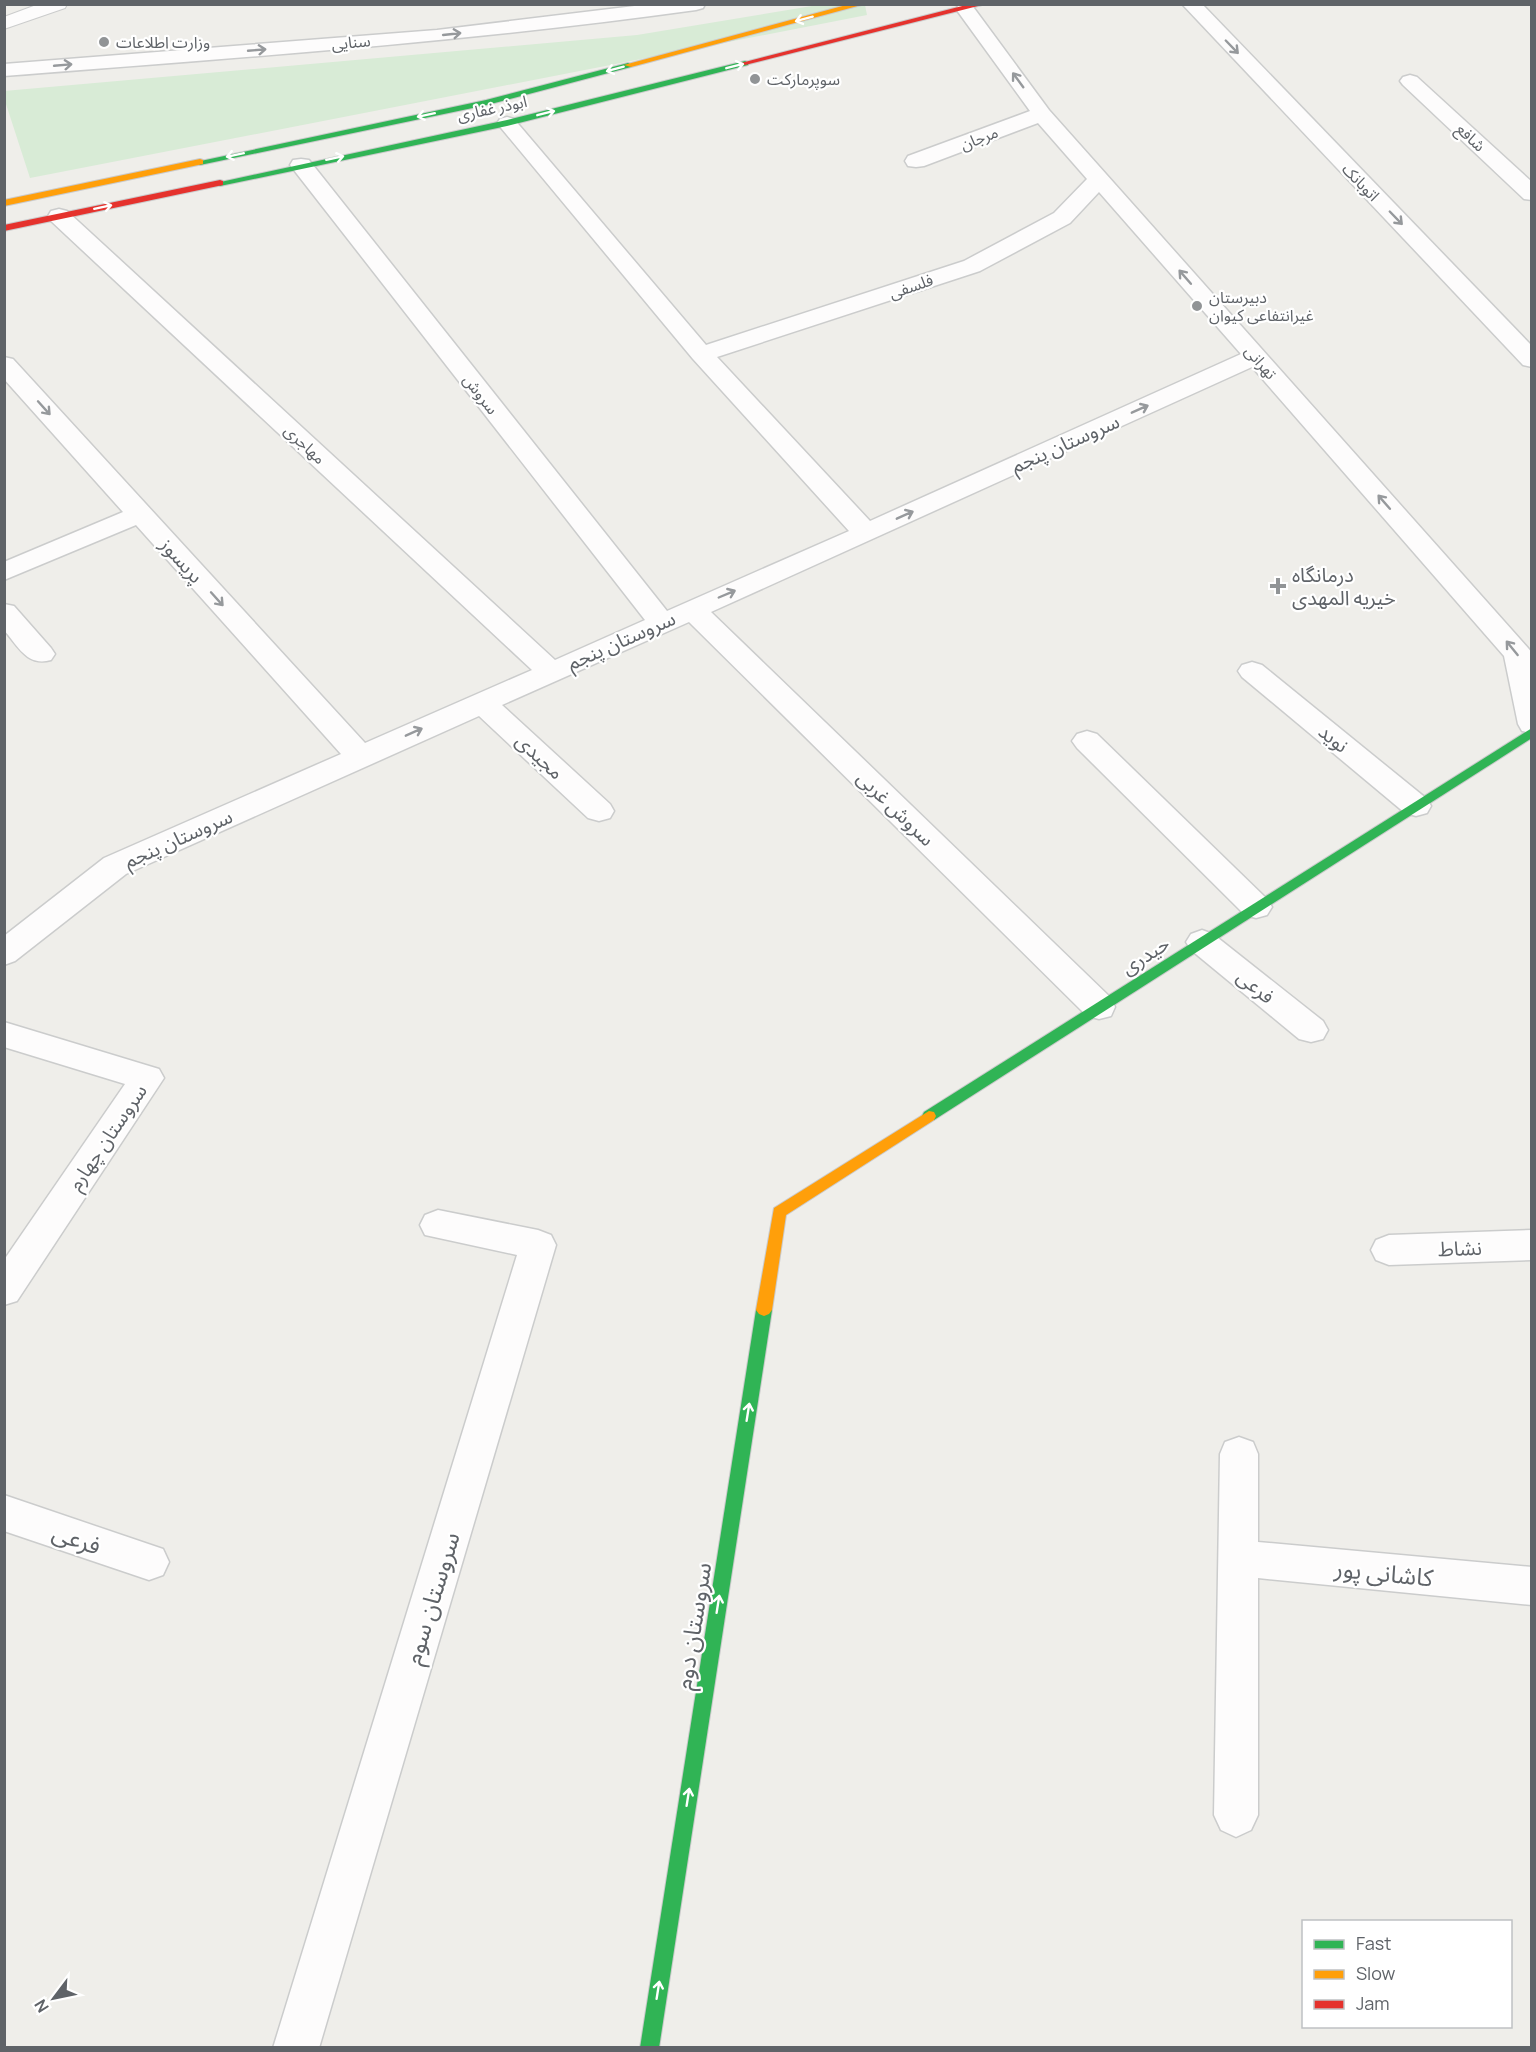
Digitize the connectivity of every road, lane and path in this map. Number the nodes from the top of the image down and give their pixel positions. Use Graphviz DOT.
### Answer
graph roads {
  1 [pos="58,4"];
  2 [pos="696,4"];
  3 [pos="861,4"];
  4 [pos="1191,4"];
  5 [pos="970,6"];
  6 [pos="610,11"];
  7 [pos="4,24"];
  8 [pos="4,70"];
  9 [pos="1410,81"];
  10 [pos="1042,114"];
  11 [pos="507,123"];
  12 [pos="916,161"];
  13 [pos="301,165"];
  14 [pos="1099,179"];
  15 [pos="1532,194"];
  16 [pos="4,203"];
  17 [pos="59,216"];
  18 [pos="4,228"];
  19 [pos="701,354"];
  20 [pos="1256,356"];
  21 [pos="1532,360"];
  22 [pos="7,370"];
  23 [pos="140,514"];
  24 [pos="866,533"];
  25 [pos="4,572"];
  26 [pos="692,609"];
  27 [pos="4,612"];
  28 [pos="661,622"];
  29 [pos="40,654"];
  30 [pos="1252,671"];
  31 [pos="551,672"];
  32 [pos="481,702"];
  33 [pos="1532,724"];
  34 [pos="1532,732"];
  35 [pos="1087,741"];
  36 [pos="360,756"];
  37 [pos="1416,806"];
  38 [pos="599,810"];
  39 [pos="1256,907"];
  40 [pos="1202,942"];
  41 [pos="4,953"];
  42 [pos="1100,1007"];
  43 [pos="1311,1030"];
  44 [pos="4,1034"];
  45 [pos="779,1212"];
  46 [pos="438,1225"];
  47 [pos="1532,1245"];
  48 [pos="1389,1250"];
  49 [pos="4,1290"];
  50 [pos="1239,1454"];
  51 [pos="4,1513"];
  52 [pos="1237,1558"];
  53 [pos="149,1562"];
  54 [pos="1532,1586"];
  55 [pos="1236,1815"];
  56 [pos="296,2048"];
  57 [pos="649,2048"];
  1 -- 7 [label="lane"];
  2 -- 6 [label="street, سنایی"];
  3 -- 16 [label="main road, ابوذر غفاری, one-way"];
  4 -- 21 [label="street, اتوبانک, one-way"];
  10 -- 5 [label="street, تهرانی, one-way"];
  11 -- 5 [label="main road, ابوذر غفاری, one-way"];
  8 -- 6 [label="street, سنایی, one-way"];
  9 -- 15 [label="street, شافع"];
  10 -- 12 [label="street, مرجان"];
  10 -- 14 [label="street, تهرانی"];
  13 -- 11 [label="main road, ابوذر غفاری, one-way"];
  11 -- 19 [label="street"];
  17 -- 13 [label="main road, ابوذر غفاری, one-way"];
  13 -- 28 [label="street, سروش"];
  14 -- 19 [label="street, فلسفی"];
  20 -- 14 [label="street, تهرانی, one-way"];
  17 -- 18 [label="main road, ابوذر غفاری"];
  17 -- 31 [label="street, مهاجری"];
  19 -- 24 [label="street"];
  24 -- 20 [label="street, سروستان پنجم, one-way"];
  33 -- 20 [label="street, تهرانی, one-way"];
  22 -- 23 [label="street, پریسوز, one-way"];
  23 -- 25 [label="street"];
  23 -- 36 [label="street, پریسوز, one-way"];
  26 -- 24 [label="street, سروستان پنجم, one-way"];
  26 -- 28 [label="street, سروستان پنجم"];
  26 -- 42 [label="street, سروش غربی"];
  27 -- 29 [label="street"];
  28 -- 31 [label="street, سروستان پنجم"];
  30 -- 37 [label="street, نوید"];
  31 -- 32 [label="street, سروستان پنجم"];
  36 -- 32 [label="street, سروستان پنجم, one-way"];
  32 -- 38 [label="street, مجیدی"];
  34 -- 37 [label="main road, حیدری"];
  35 -- 39 [label="street"];
  36 -- 41 [label="street, سروستان پنجم"];
  37 -- 39 [label="main road, حیدری"];
  39 -- 40 [label="main road, حیدری"];
  40 -- 42 [label="main road, حیدری"];
  40 -- 43 [label="street, فرعی"];
  42 -- 45 [label="main road, حیدری"];
  44 -- 49 [label="street, سروستان چهارم"];
  57 -- 45 [label="main road, سروستان دوم, one-way"];
  46 -- 56 [label="street, سروستان سوم"];
  47 -- 48 [label="street, نشاط"];
  50 -- 52 [label="street"];
  51 -- 53 [label="street, فرعی"];
  52 -- 54 [label="street, کاشانی پور"];
  52 -- 55 [label="street"];
}
